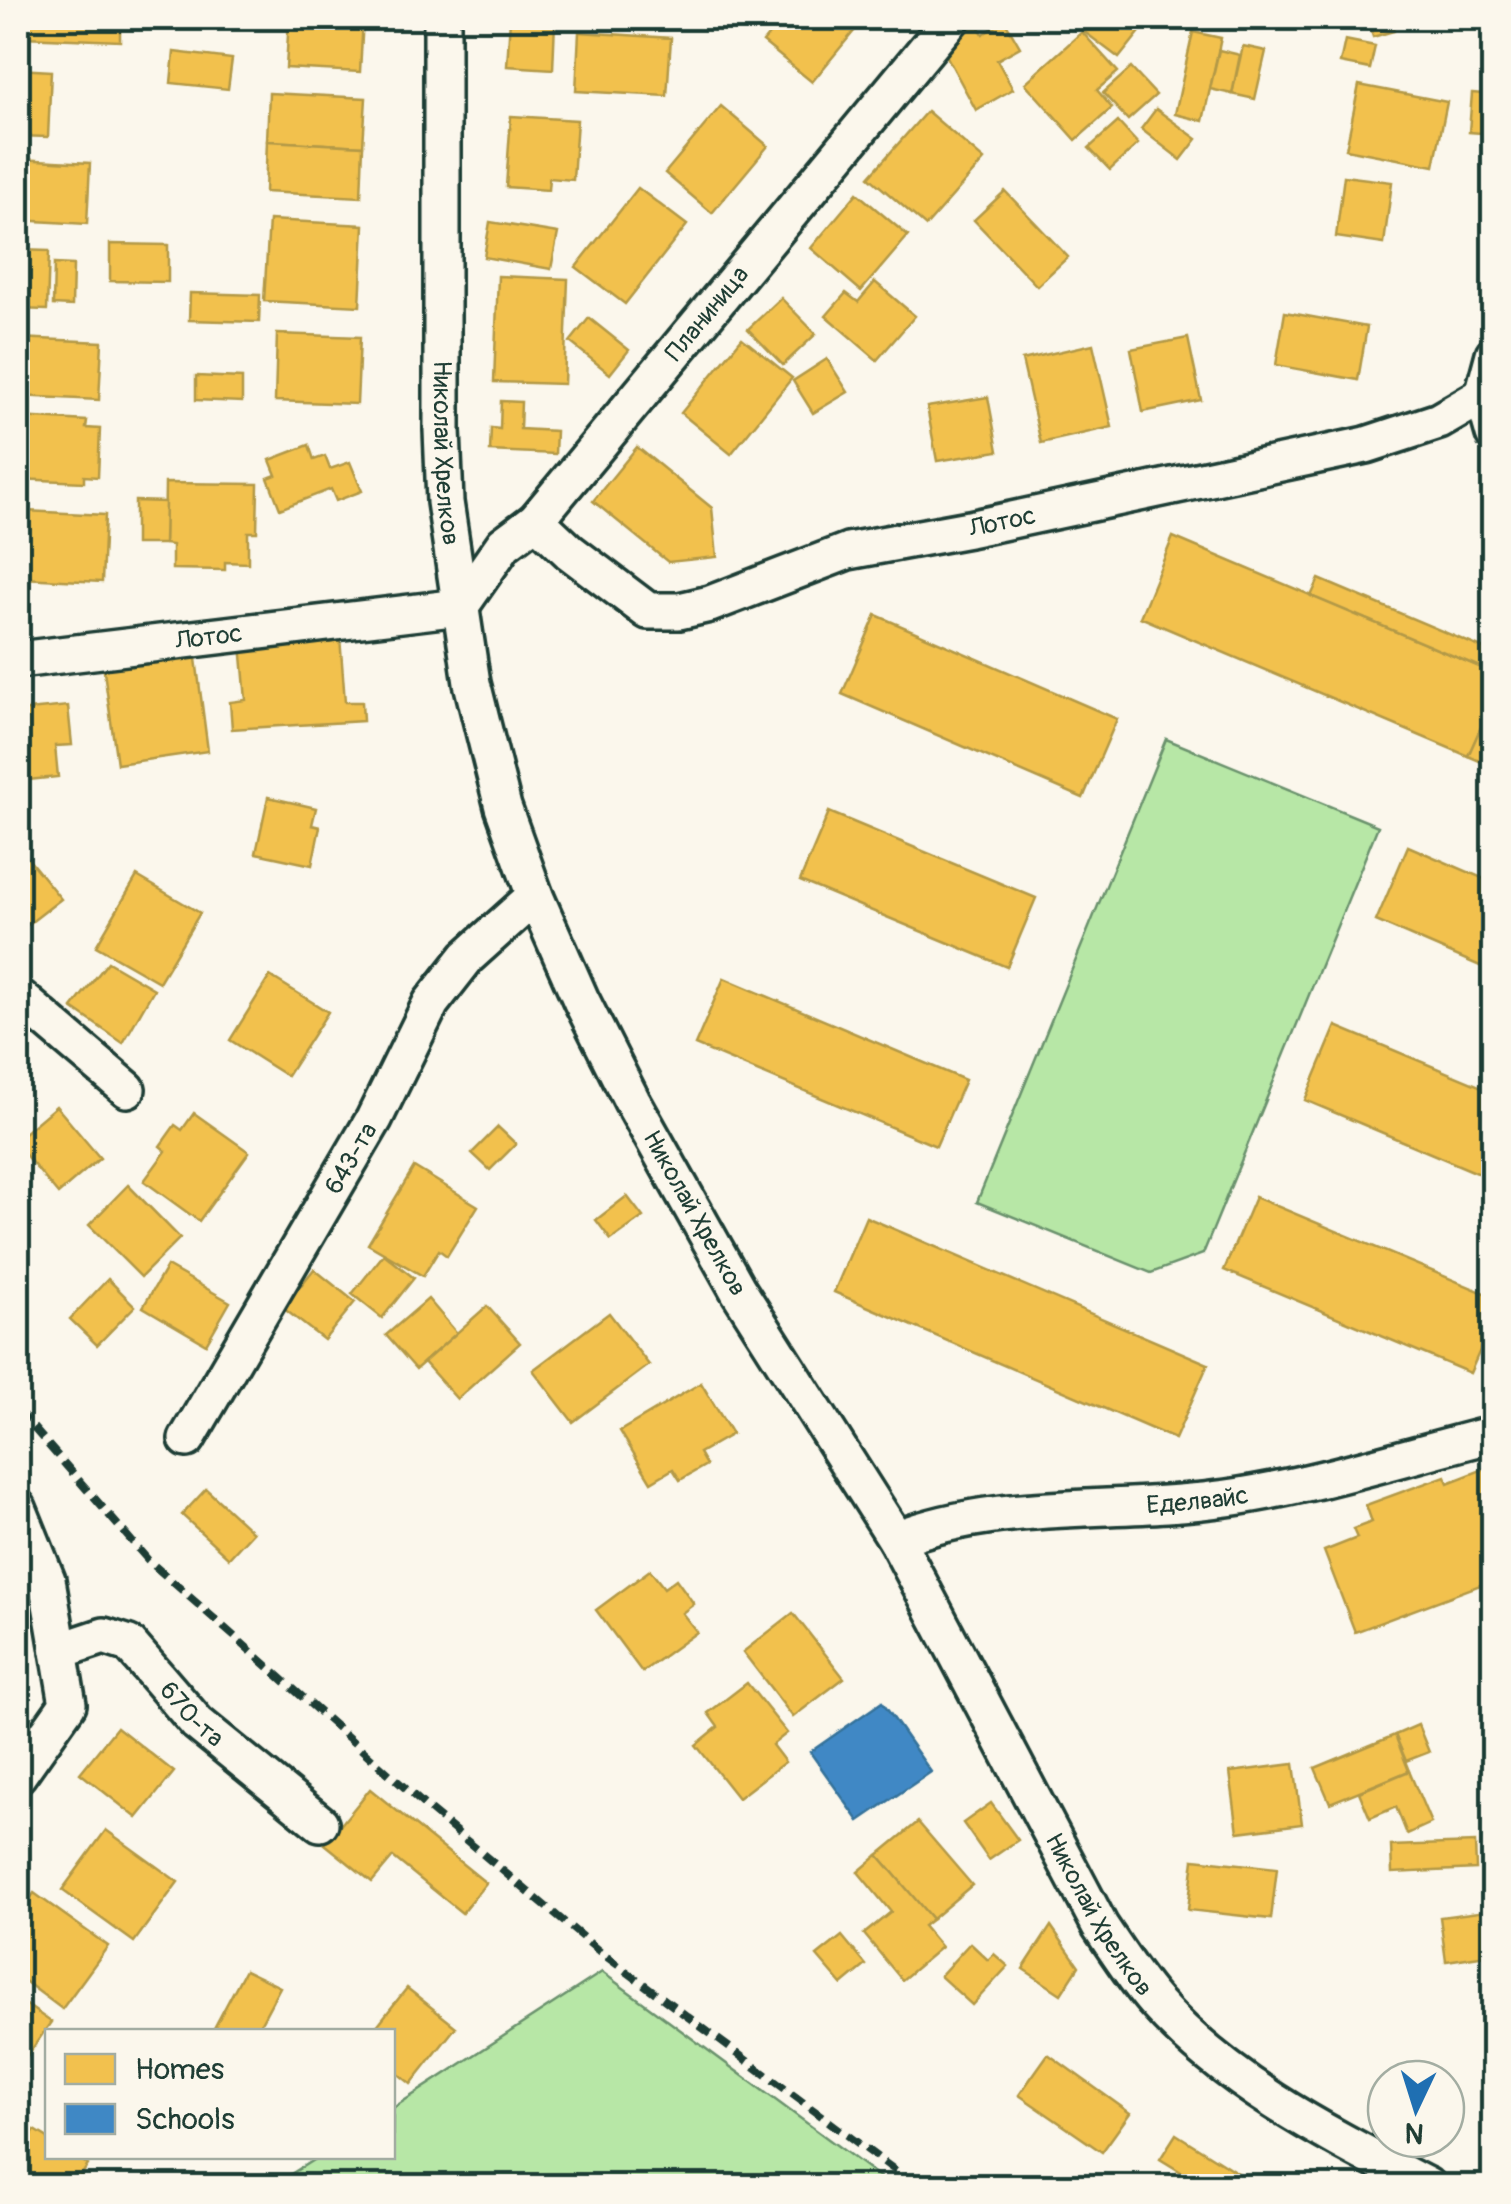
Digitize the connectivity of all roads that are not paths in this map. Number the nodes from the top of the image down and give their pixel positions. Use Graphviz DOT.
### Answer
graph roads {
  1 [pos="442,18"];
  2 [pos="952,18"];
  3 [pos="1494,354"];
  4 [pos="1488,392"];
  5 [pos="1494,434"];
  6 [pos="536,520"];
  7 [pos="460,608"];
  8 [pos="18,660"];
  9 [pos="534,896"];
  10 [pos="18,996"];
  11 [pos="127,1089"];
  12 [pos="1494,1434"];
  13 [pos="188,1440"];
  14 [pos="18,1508"];
  15 [pos="896,1540"];
  16 [pos="59,1651"];
  17 [pos="18,1776"];
  18 [pos="320,1823"];
  19 [pos="1426,2186"];
  1 -- 7 [label="street, Николай Хрелков"];
  2 -- 6 [label="street, Планиница"];
  3 -- 4 [label="street"];
  4 -- 5 [label="street"];
  4 -- 6 [label="street, Лотос"];
  6 -- 7 [label="street, Планиница"];
  7 -- 8 [label="street, Лотос"];
  7 -- 9 [label="street, Николай Хрелков"];
  9 -- 13 [label="street, 643-та"];
  9 -- 15 [label="street, Николай Хрелков"];
  10 -- 11 [label="street"];
  12 -- 15 [label="street, Еделвайс"];
  14 -- 16 [label="street"];
  15 -- 19 [label="street, Николай Хрелков"];
  16 -- 17 [label="street"];
  16 -- 18 [label="street, 670-та"];
}
